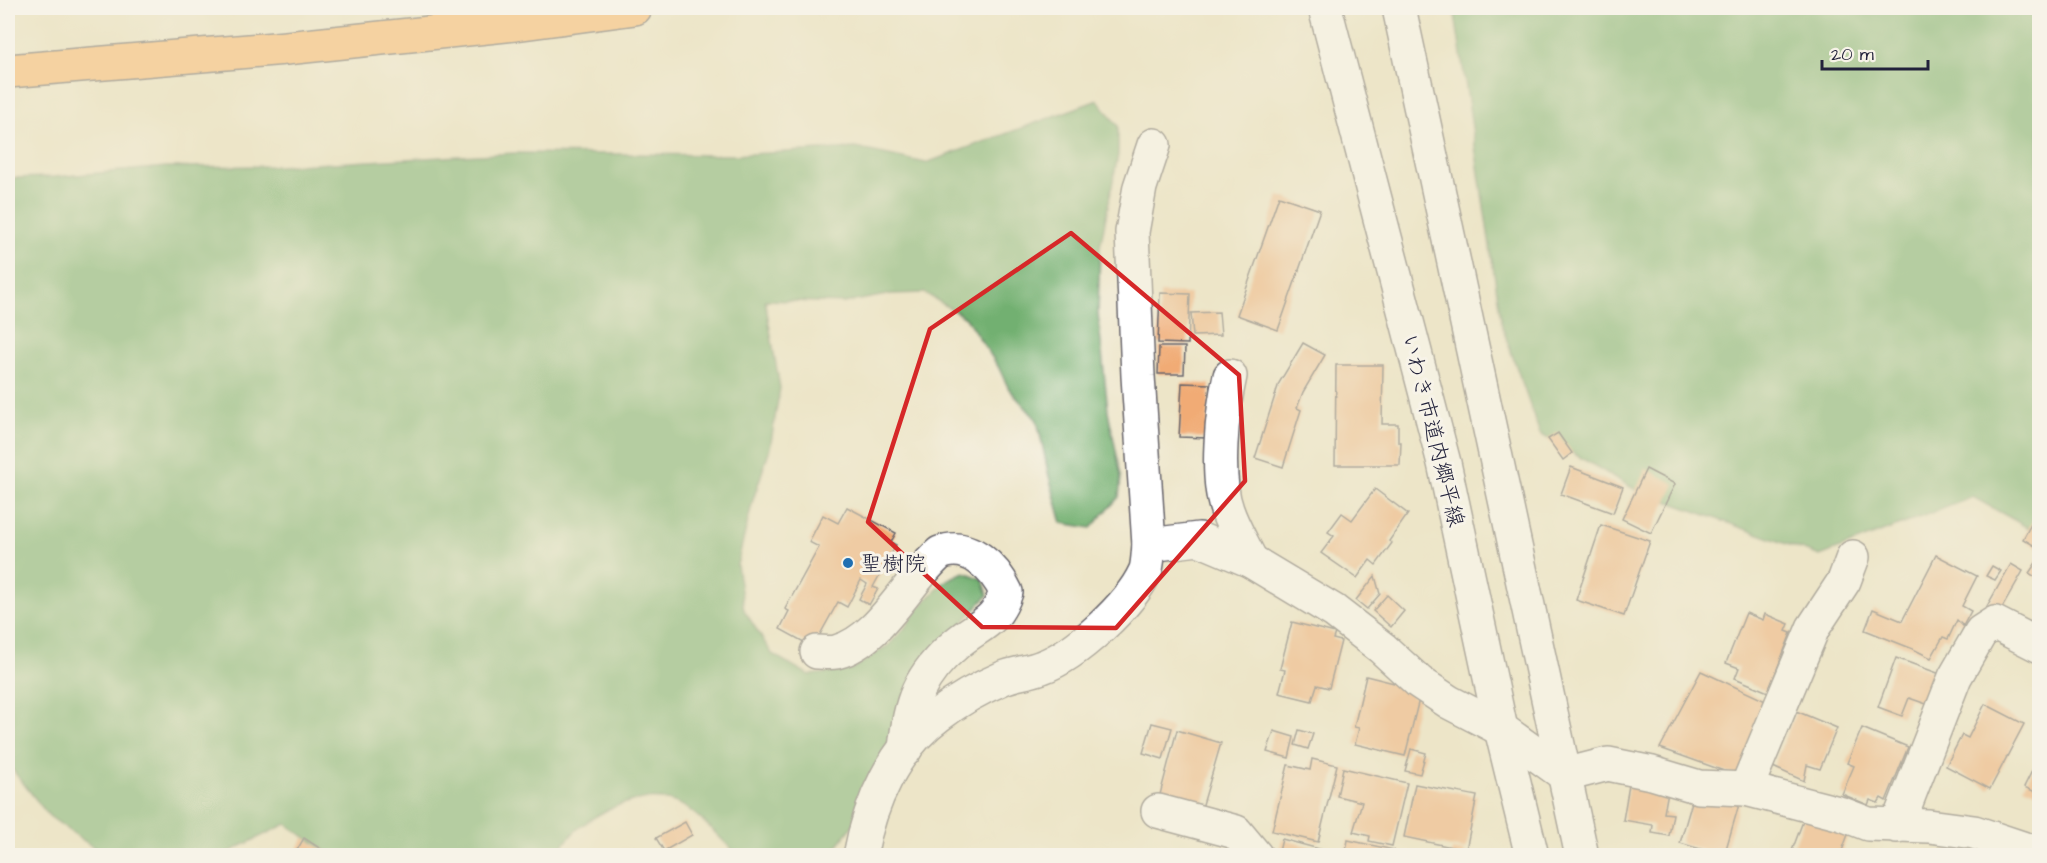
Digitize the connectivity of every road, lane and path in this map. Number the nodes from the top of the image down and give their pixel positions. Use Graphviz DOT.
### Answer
graph roads {
  1 [pos="635,8"];
  2 [pos="1325,8"];
  3 [pos="1399,8"];
  4 [pos="8,71"];
  5 [pos="1154,145"];
  6 [pos="1230,376"];
  7 [pos="1149,545"];
  8 [pos="1853,557"];
  9 [pos="1251,561"];
  10 [pos="2040,646"];
  11 [pos="817,652"];
  12 [pos="1502,729"];
  13 [pos="904,750"];
  14 [pos="1565,775"];
  15 [pos="1746,789"];
  16 [pos="1158,811"];
  17 [pos="1897,826"];
  18 [pos="859,854"];
  19 [pos="2040,854"];
  20 [pos="1256,855"];
  21 [pos="1532,855"];
  22 [pos="1582,855"];
  1 -- 4 [label="highway"];
  2 -- 12 [label="street, いわき市道内郷平線"];
  3 -- 14 [label="street"];
  5 -- 7 [label="street"];
  6 -- 9 [label="street"];
  7 -- 9 [label="street"];
  7 -- 13 [label="street"];
  8 -- 15 [label="street"];
  9 -- 12 [label="street"];
  10 -- 17 [label="street"];
  11 -- 13 [label="street"];
  12 -- 14 [label="street"];
  12 -- 21 [label="street, いわき市道内郷平線"];
  13 -- 18 [label="street"];
  14 -- 15 [label="street"];
  14 -- 22 [label="street"];
  15 -- 17 [label="street"];
  16 -- 20 [label="street"];
  17 -- 19 [label="street"];
}
